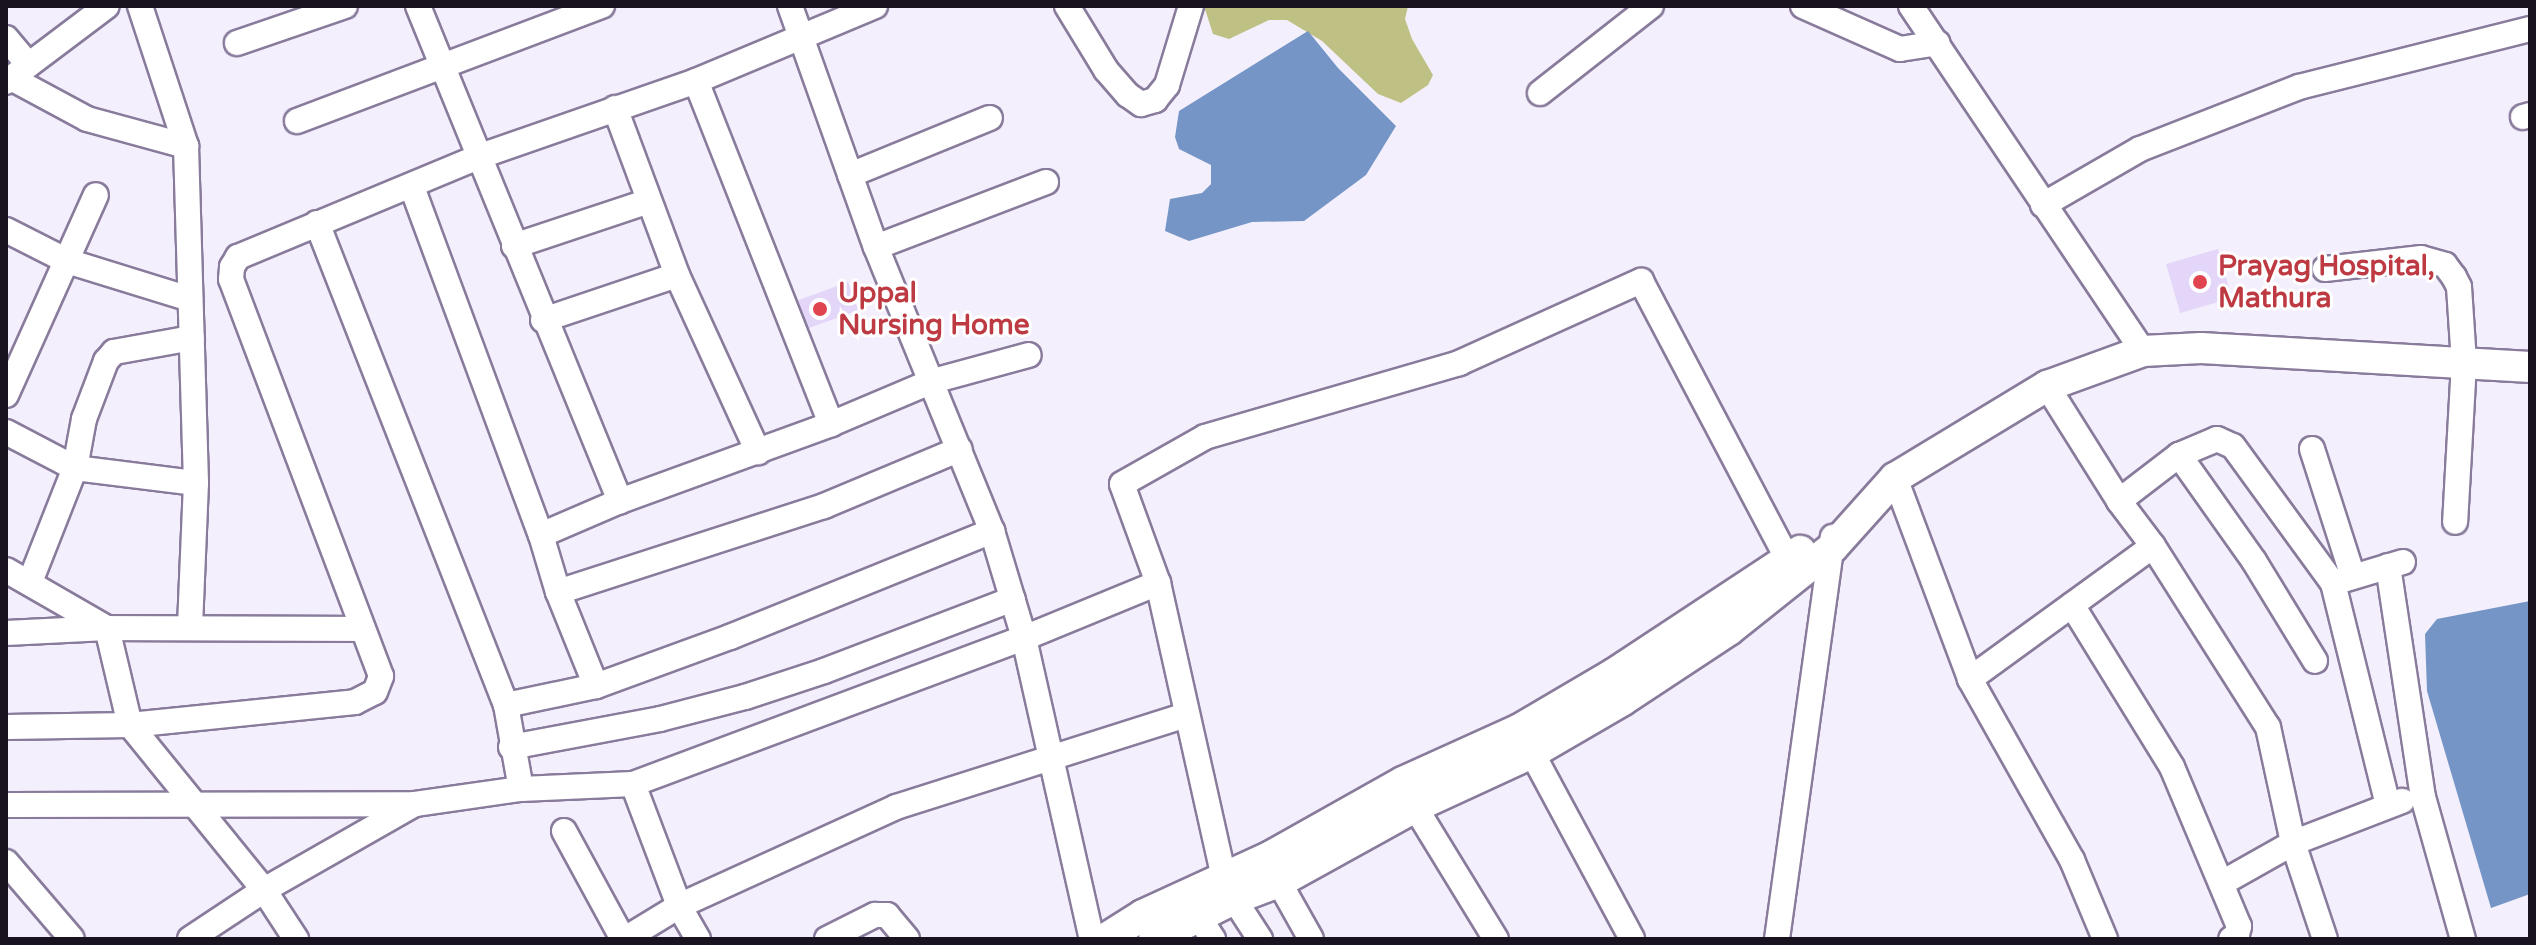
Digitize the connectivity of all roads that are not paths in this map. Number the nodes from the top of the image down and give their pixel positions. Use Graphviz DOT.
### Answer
graph roads {
  1 [pos="140,6"];
  2 [pos="345,6"];
  3 [pos="418,6"];
  4 [pos="602,6"];
  5 [pos="790,6"];
  6 [pos="875,6"];
  7 [pos="1067,6"];
  8 [pos="1191,6"];
  9 [pos="1651,6"];
  10 [pos="1803,6"];
  11 [pos="1911,6"];
  12 [pos="94,10"];
  13 [pos="2530,29"];
  14 [pos="801,37"];
  15 [pos="6,38"];
  16 [pos="237,43"];
  17 [pos="1938,43"];
  18 [pos="442,66"];
  19 [pos="15,75"];
  20 [pos="696,81"];
  21 [pos="1540,93"];
  22 [pos="615,108"];
  23 [pos="990,118"];
  24 [pos="297,121"];
  25 [pos="186,146"];
  26 [pos="478,157"];
  27 [pos="850,175"];
  28 [pos="1046,182"];
  29 [pos="412,187"];
  30 [pos="96,195"];
  31 [pos="649,201"];
  32 [pos="2043,205"];
  33 [pos="317,223"];
  34 [pos="6,230"];
  35 [pos="514,246"];
  36 [pos="876,247"];
  37 [pos="67,261"];
  38 [pos="2325,269"];
  39 [pos="677,275"];
  40 [pos="190,299"];
  41 [pos="543,320"];
  42 [pos="192,338"];
  43 [pos="2143,351"];
  44 [pos="1029,355"];
  45 [pos="2464,363"];
  46 [pos="2530,367"];
  47 [pos="933,381"];
  48 [pos="2047,386"];
  49 [pos="6,395"];
  50 [pos="831,424"];
  51 [pos="6,432"];
  52 [pos="960,449"];
  53 [pos="2312,449"];
  54 [pos="758,452"];
  55 [pos="2179,455"];
  56 [pos="75,468"];
  57 [pos="1895,478"];
  58 [pos="196,483"];
  59 [pos="620,501"];
  60 [pos="2119,501"];
  61 [pos="2455,522"];
  62 [pos="992,531"];
  63 [pos="541,535"];
  64 [pos="1833,537"];
  65 [pos="2153,546"];
  66 [pos="1788,560"];
  67 [pos="6,570"];
  68 [pos="2343,580"];
  69 [pos="30,582"];
  70 [pos="1158,583"];
  71 [pos="558,592"];
  72 [pos="1013,599"];
  73 [pos="2072,605"];
  74 [pos="190,627"];
  75 [pos="107,628"];
  76 [pos="362,629"];
  77 [pos="6,633"];
  78 [pos="1024,638"];
  79 [pos="2315,661"];
  80 [pos="1970,679"];
  81 [pos="596,686"];
  82 [pos="506,705"];
  83 [pos="1186,715"];
  84 [pos="130,725"];
  85 [pos="6,727"];
  86 [pos="511,747"];
  87 [pos="1532,753"];
  88 [pos="1050,760"];
  89 [pos="633,784"];
  90 [pos="521,789"];
  91 [pos="2423,797"];
  92 [pos="194,802"];
  93 [pos="415,804"];
  94 [pos="6,805"];
  95 [pos="2388,805"];
  96 [pos="1415,807"];
  97 [pos="564,831"];
  98 [pos="2293,843"];
  99 [pos="6,862"];
  100 [pos="1279,882"];
  101 [pos="2222,883"];
  102 [pos="1229,889"];
  103 [pos="264,890"];
  104 [pos="679,906"];
  105 [pos="1207,929"];
  106 [pos="1771,935"];
  107 [pos="72,939"];
  108 [pos="190,939"];
  109 [pos="296,939"];
  110 [pos="624,939"];
  111 [pos="698,939"];
  112 [pos="827,939"];
  113 [pos="907,939"];
  114 [pos="1092,939"];
  115 [pos="1105,939"];
  116 [pos="1154,939"];
  117 [pos="1260,939"];
  118 [pos="1311,939"];
  119 [pos="1496,939"];
  120 [pos="1632,939"];
  121 [pos="2105,939"];
  122 [pos="2231,939"];
  123 [pos="2325,939"];
  124 [pos="2463,939"];
  1 -- 25 [label="street"];
  2 -- 16 [label="street"];
  3 -- 18 [label="street"];
  4 -- 18 [label="street"];
  5 -- 14 [label="street"];
  6 -- 14 [label="street"];
  7 -- 8 [label="street"];
  9 -- 21 [label="street"];
  10 -- 17 [label="street"];
  11 -- 17 [label="street"];
  12 -- 19 [label="street"];
  13 -- 32 [label="street"];
  14 -- 20 [label="street"];
  14 -- 27 [label="street"];
  15 -- 19 [label="street"];
  17 -- 32 [label="street"];
  18 -- 24 [label="street"];
  18 -- 26 [label="street"];
  19 -- 25 [label="street"];
  20 -- 22 [label="street"];
  20 -- 50 [label="street"];
  22 -- 26 [label="street"];
  22 -- 31 [label="street"];
  23 -- 27 [label="street"];
  25 -- 40 [label="street"];
  26 -- 29 [label="street"];
  26 -- 35 [label="street"];
  27 -- 36 [label="street"];
  28 -- 36 [label="street"];
  29 -- 33 [label="street"];
  29 -- 63 [label="street"];
  30 -- 37 [label="street"];
  31 -- 35 [label="street"];
  31 -- 39 [label="street"];
  32 -- 43 [label="street"];
  33 -- 76 [label="street"];
  33 -- 82 [label="street"];
  34 -- 37 [label="street"];
  35 -- 41 [label="street"];
  36 -- 47 [label="street"];
  37 -- 40 [label="street"];
  37 -- 49 [label="street"];
  38 -- 45 [label="street"];
  39 -- 41 [label="street"];
  39 -- 54 [label="street"];
  40 -- 42 [label="street"];
  41 -- 59 [label="street"];
  42 -- 56 [label="street"];
  42 -- 58 [label="street"];
  43 -- 45 [label="main road"];
  43 -- 48 [label="main road"];
  44 -- 47 [label="street"];
  45 -- 46 [label="main road"];
  45 -- 61 [label="street"];
  47 -- 50 [label="street"];
  47 -- 52 [label="street"];
  48 -- 57 [label="main road"];
  48 -- 60 [label="street"];
  50 -- 54 [label="street"];
  51 -- 56 [label="street"];
  52 -- 62 [label="street"];
  52 -- 71 [label="street"];
  53 -- 68 [label="street"];
  54 -- 59 [label="street"];
  55 -- 60 [label="street"];
  55 -- 68 [label="street"];
  55 -- 79 [label="street"];
  56 -- 58 [label="street"];
  56 -- 69 [label="street"];
  57 -- 64 [label="main road"];
  57 -- 80 [label="street"];
  58 -- 74 [label="street"];
  59 -- 63 [label="street"];
  60 -- 65 [label="street"];
  62 -- 72 [label="street"];
  62 -- 81 [label="street"];
  63 -- 71 [label="street"];
  64 -- 66 [label="main road"];
  64 -- 87 [label="main road"];
  64 -- 106 [label="street"];
  65 -- 73 [label="street"];
  65 -- 98 [label="street"];
  66 -- 70 [label="street"];
  66 -- 102 [label="main road"];
  67 -- 69 [label="street"];
  68 -- 91 [label="street"];
  68 -- 95 [label="street"];
  69 -- 75 [label="street"];
  70 -- 78 [label="street"];
  70 -- 83 [label="street"];
  71 -- 81 [label="street"];
  72 -- 78 [label="street"];
  72 -- 86 [label="street"];
  73 -- 80 [label="street"];
  73 -- 101 [label="street"];
  74 -- 75 [label="street"];
  74 -- 76 [label="street"];
  75 -- 77 [label="street"];
  75 -- 84 [label="street"];
  76 -- 84 [label="street"];
  78 -- 88 [label="street"];
  78 -- 89 [label="street"];
  80 -- 121 [label="street"];
  81 -- 82 [label="street"];
  82 -- 86 [label="street"];
  83 -- 88 [label="street"];
  83 -- 102 [label="street"];
  84 -- 85 [label="street"];
  84 -- 92 [label="street"];
  86 -- 90 [label="street"];
  87 -- 96 [label="main road"];
  87 -- 120 [label="street"];
  88 -- 104 [label="street"];
  88 -- 114 [label="street"];
  89 -- 90 [label="street"];
  89 -- 104 [label="street"];
  90 -- 93 [label="street"];
  91 -- 95 [label="street"];
  91 -- 124 [label="street"];
  92 -- 93 [label="street"];
  92 -- 94 [label="street"];
  92 -- 103 [label="street"];
  93 -- 103 [label="street"];
  95 -- 98 [label="street"];
  96 -- 100 [label="main road"];
  96 -- 119 [label="street"];
  97 -- 110 [label="street"];
  98 -- 101 [label="street"];
  98 -- 123 [label="street"];
  99 -- 107 [label="street"];
  100 -- 102 [label="main road"];
  100 -- 118 [label="street"];
  101 -- 122 [label="street"];
  102 -- 105 [label="main road"];
  102 -- 115 [label="main road"];
  102 -- 117 [label="street"];
  103 -- 108 [label="street"];
  103 -- 109 [label="street"];
  104 -- 110 [label="street"];
  104 -- 111 [label="street"];
  105 -- 116 [label="main road"];
  112 -- 113 [label="street"];
}
